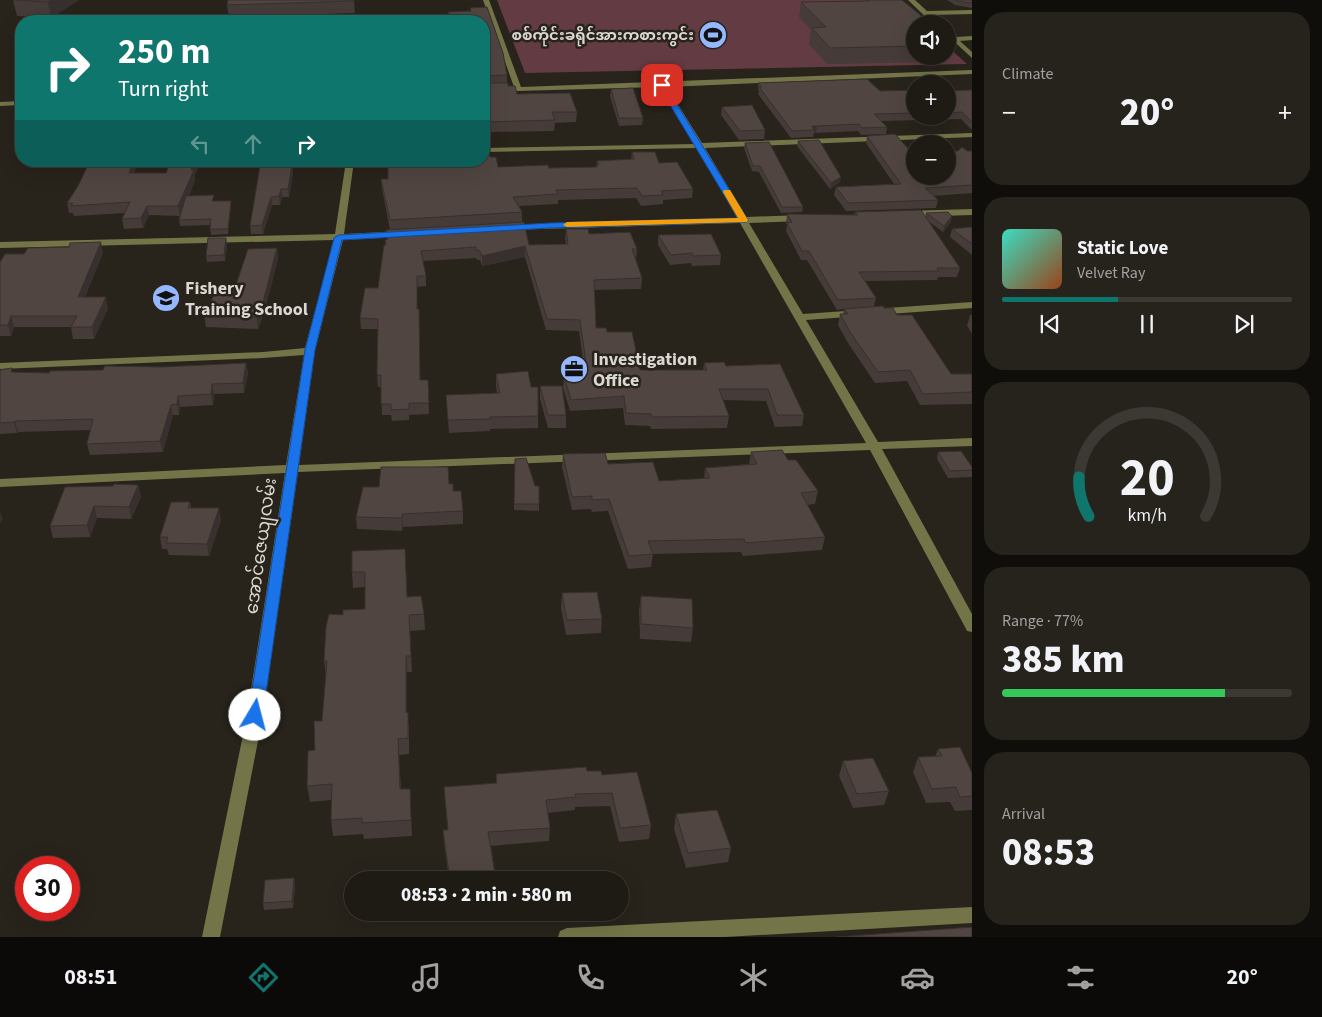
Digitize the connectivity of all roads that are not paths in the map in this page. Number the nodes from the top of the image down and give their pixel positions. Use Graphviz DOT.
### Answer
graph roads {
  1 [pos="486,0"];
  2 [pos="911,0"];
  3 [pos="972,12"];
  4 [pos="926,13"];
  5 [pos="972,38"];
  6 [pos="956,39"];
  7 [pos="956,41"];
  8 [pos="972,56"];
  9 [pos="972,72"];
  10 [pos="662,85"];
  11 [pos="518,89"];
  12 [pos="490,90"];
  13 [pos="15,103"];
  14 [pos="0,104"];
  15 [pos="972,135"];
  16 [pos="700,146"];
  17 [pos="490,150"];
  18 [pos="349,167"];
  19 [pos="972,212"];
  20 [pos="898,215"];
  21 [pos="809,218"];
  22 [pos="744,220"];
  23 [pos="502,228"];
  24 [pos="416,233"];
  25 [pos="339,238"];
  26 [pos="0,245"];
  27 [pos="972,305"];
  28 [pos="798,316"];
  29 [pos="310,350"];
  30 [pos="0,366"];
  31 [pos="972,442"];
  32 [pos="875,447"];
  33 [pos="291,469"];
  34 [pos="0,483"];
  35 [pos="972,627"];
  36 [pos="972,915"];
  37 [pos="211,937"];
  38 [pos="567,937"];
  1 -- 11 [label="street"];
  2 -- 4 [label="street"];
  3 -- 4 [label="street"];
  5 -- 6 [label="street"];
  7 -- 8 [label="street"];
  9 -- 10 [label="street"];
  10 -- 11 [label="street"];
  10 -- 16 [label="street"];
  11 -- 12 [label="street"];
  13 -- 14 [label="street"];
  15 -- 16 [label="street"];
  16 -- 17 [label="street"];
  16 -- 22 [label="street"];
  18 -- 25 [label="street, အောင်ဇေယျလမ်း"];
  19 -- 20 [label="street"];
  21 -- 22 [label="street"];
  22 -- 23 [label="street"];
  22 -- 28 [label="street"];
  24 -- 25 [label="street"];
  25 -- 26 [label="street"];
  25 -- 29 [label="street, အောင်ဇေယျလမ်း"];
  27 -- 28 [label="street"];
  28 -- 32 [label="street"];
  29 -- 30 [label="street"];
  29 -- 33 [label="street, အောင်ဇေယျလမ်း"];
  31 -- 32 [label="street"];
  32 -- 33 [label="street"];
  32 -- 35 [label="street"];
  33 -- 34 [label="street"];
  33 -- 37 [label="street, အောင်ဇေယျလမ်း"];
  36 -- 38 [label="street"];
}
